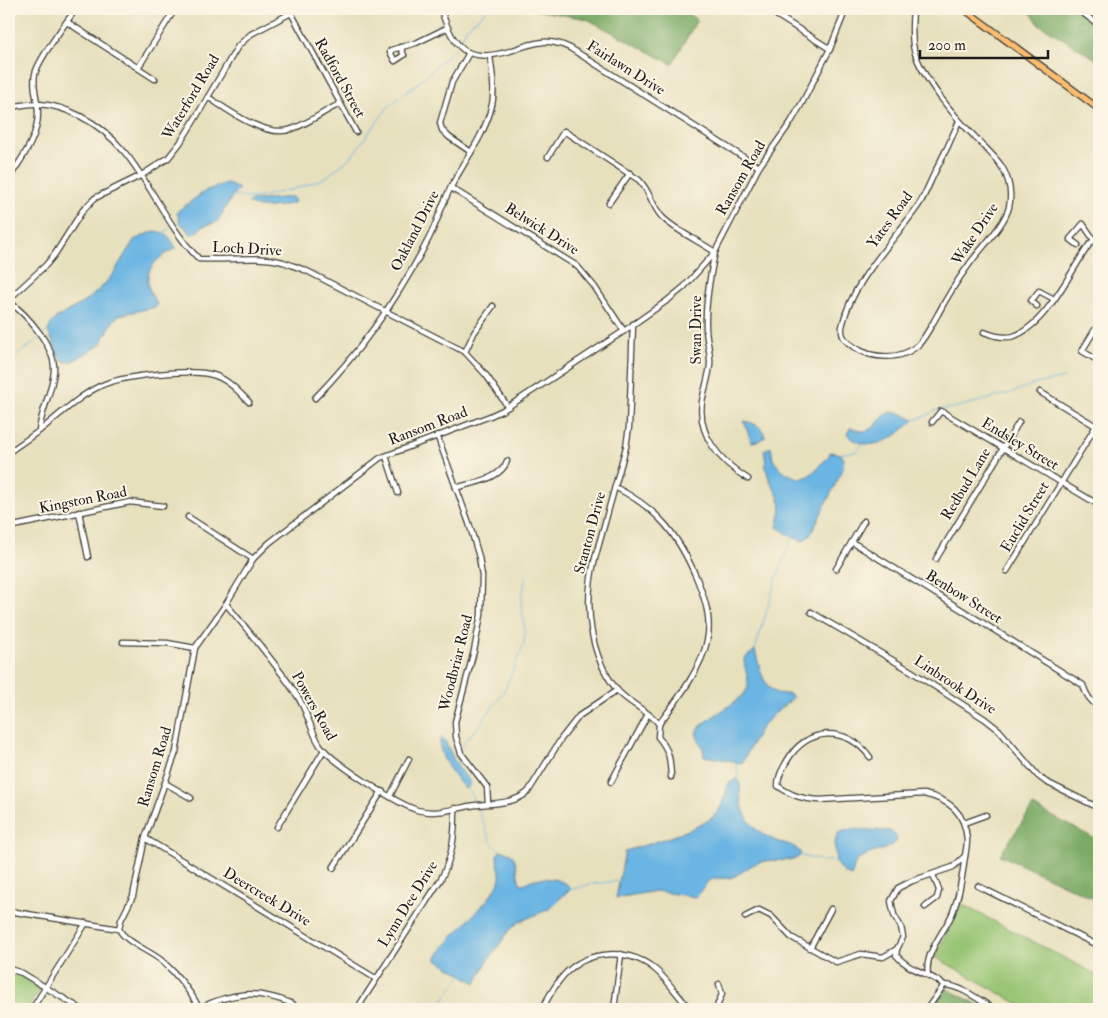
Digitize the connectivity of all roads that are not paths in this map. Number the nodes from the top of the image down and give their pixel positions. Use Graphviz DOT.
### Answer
graph roads {
  1 [pos="76,9"];
  2 [pos="175,9"];
  3 [pos="441,9"];
  4 [pos="767,9"];
  5 [pos="846,9"];
  6 [pos="913,9"];
  7 [pos="964,9"];
  8 [pos="1077,9"];
  9 [pos="290,11"];
  10 [pos="67,22"];
  11 [pos="1099,25"];
  12 [pos="447,28"];
  13 [pos="400,47"];
  14 [pos="830,49"];
  15 [pos="468,53"];
  16 [pos="490,56"];
  17 [pos="138,68"];
  18 [pos="155,79"];
  19 [pos="208,98"];
  20 [pos="38,104"];
  21 [pos="340,104"];
  22 [pos="9,107"];
  23 [pos="1099,109"];
  24 [pos="959,121"];
  25 [pos="356,132"];
  26 [pos="471,152"];
  27 [pos="548,157"];
  28 [pos="759,167"];
  29 [pos="630,173"];
  30 [pos="142,175"];
  31 [pos="9,178"];
  32 [pos="451,188"];
  33 [pos="609,203"];
  34 [pos="1097,239"];
  35 [pos="1078,245"];
  36 [pos="715,252"];
  37 [pos="1054,299"];
  38 [pos="9,300"];
  39 [pos="493,306"];
  40 [pos="1037,306"];
  41 [pos="387,311"];
  42 [pos="1099,322"];
  43 [pos="633,324"];
  44 [pos="624,331"];
  45 [pos="984,332"];
  46 [pos="842,333"];
  47 [pos="465,352"];
  48 [pos="1099,361"];
  49 [pos="1040,392"];
  50 [pos="315,398"];
  51 [pos="250,402"];
  52 [pos="508,407"];
  53 [pos="932,422"];
  54 [pos="1019,422"];
  55 [pos="1097,427"];
  56 [pos="39,431"];
  57 [pos="437,436"];
  58 [pos="1002,448"];
  59 [pos="9,452"];
  60 [pos="386,456"];
  61 [pos="507,461"];
  62 [pos="748,479"];
  63 [pos="1061,483"];
  64 [pos="615,487"];
  65 [pos="456,488"];
  66 [pos="398,493"];
  67 [pos="1099,505"];
  68 [pos="163,506"];
  69 [pos="79,512"];
  70 [pos="188,517"];
  71 [pos="864,521"];
  72 [pos="9,527"];
  73 [pos="852,542"];
  74 [pos="88,557"];
  75 [pos="253,559"];
  76 [pos="936,559"];
  77 [pos="836,569"];
  78 [pos="1007,571"];
  79 [pos="226,604"];
  80 [pos="811,612"];
  81 [pos="124,642"];
  82 [pos="196,648"];
  83 [pos="617,690"];
  84 [pos="1099,706"];
  85 [pos="648,714"];
  86 [pos="659,724"];
  87 [pos="324,750"];
  88 [pos="870,757"];
  89 [pos="409,759"];
  90 [pos="671,777"];
  91 [pos="611,782"];
  92 [pos="166,783"];
  93 [pos="382,791"];
  94 [pos="390,796"];
  95 [pos="191,798"];
  96 [pos="488,804"];
  97 [pos="455,808"];
  98 [pos="1099,808"];
  99 [pos="986,815"];
  100 [pos="964,822"];
  101 [pos="277,827"];
  102 [pos="144,838"];
  103 [pos="964,856"];
  104 [pos="333,868"];
  105 [pos="933,875"];
  106 [pos="978,886"];
  107 [pos="925,907"];
  108 [pos="831,909"];
  109 [pos="9,911"];
  110 [pos="745,917"];
  111 [pos="86,923"];
  112 [pos="119,930"];
  113 [pos="1099,946"];
  114 [pos="810,948"];
  115 [pos="897,949"];
  116 [pos="621,954"];
  117 [pos="9,969"];
  118 [pos="928,974"];
  119 [pos="376,978"];
  120 [pos="719,984"];
  121 [pos="944,985"];
  122 [pos="46,987"];
  123 [pos="292,1004"];
  124 [pos="32,1009"];
  125 [pos="81,1009"];
  126 [pos="198,1009"];
  127 [pos="357,1009"];
  128 [pos="542,1009"];
  129 [pos="614,1009"];
  130 [pos="690,1009"];
  131 [pos="716,1009"];
  132 [pos="927,1009"];
  133 [pos="994,1009"];
  1 -- 10 [label="street"];
  2 -- 17 [label="street"];
  3 -- 12 [label="street"];
  4 -- 14 [label="street"];
  5 -- 14 [label="street, Ransom Road"];
  6 -- 24 [label="street, Wake Drive"];
  7 -- 23 [label="main road"];
  8 -- 11 [label="street"];
  9 -- 19 [label="street, Waterford Road"];
  9 -- 21 [label="street, Radford Street"];
  10 -- 17 [label="street"];
  10 -- 20 [label="street"];
  12 -- 13 [label="street"];
  12 -- 15 [label="street"];
  14 -- 28 [label="street, Ransom Road"];
  15 -- 16 [label="street, Fairlawn Drive"];
  15 -- 26 [label="street"];
  16 -- 26 [label="street, Oakland Drive"];
  16 -- 28 [label="street, Fairlawn Drive"];
  17 -- 18 [label="street"];
  19 -- 21 [label="street"];
  19 -- 30 [label="street, Waterford Road"];
  20 -- 22 [label="street, Loch Drive"];
  20 -- 30 [label="street, Loch Drive"];
  20 -- 31 [label="street"];
  21 -- 25 [label="street, Radford Street"];
  24 -- 46 [label="street, Yates Road"];
  24 -- 46 [label="street, Wake Drive"];
  26 -- 32 [label="street, Oakland Drive"];
  27 -- 29 [label="street"];
  28 -- 36 [label="street, Ransom Road"];
  29 -- 33 [label="street"];
  29 -- 36 [label="street"];
  30 -- 38 [label="street, Waterford Road"];
  30 -- 41 [label="street, Loch Drive"];
  32 -- 41 [label="street, Oakland Drive"];
  32 -- 44 [label="street, Belwick Drive"];
  34 -- 35 [label="street"];
  34 -- 37 [label="street"];
  36 -- 43 [label="street, Ransom Road"];
  36 -- 62 [label="street, Swan Drive"];
  37 -- 40 [label="street"];
  37 -- 45 [label="street"];
  38 -- 56 [label="street"];
  39 -- 47 [label="street"];
  41 -- 47 [label="street, Loch Drive"];
  41 -- 50 [label="street, Oakland Drive"];
  42 -- 48 [label="street"];
  43 -- 44 [label="street, Ransom Road"];
  43 -- 64 [label="street, Stanton Drive"];
  44 -- 52 [label="street, Ransom Road"];
  47 -- 52 [label="street, Loch Drive"];
  49 -- 55 [label="street"];
  51 -- 56 [label="street"];
  52 -- 57 [label="street, Ransom Road"];
  53 -- 58 [label="street, Endsley Street"];
  54 -- 58 [label="street, Redbud Lane"];
  55 -- 63 [label="street, Euclid Street"];
  56 -- 59 [label="street"];
  57 -- 60 [label="street, Ransom Road"];
  57 -- 65 [label="street, Woodbriar Road"];
  58 -- 63 [label="street, Endsley Street"];
  58 -- 76 [label="street, Redbud Lane"];
  60 -- 66 [label="street"];
  60 -- 75 [label="street, Ransom Road"];
  61 -- 65 [label="street"];
  63 -- 67 [label="street, Endsley Street"];
  63 -- 78 [label="street, Euclid Street"];
  64 -- 83 [label="street, Stanton Drive"];
  64 -- 86 [label="street"];
  65 -- 96 [label="street, Woodbriar Road"];
  68 -- 69 [label="street, Kingston Road"];
  69 -- 72 [label="street, Kingston Road"];
  69 -- 74 [label="street"];
  70 -- 75 [label="street"];
  71 -- 73 [label="street"];
  73 -- 77 [label="street"];
  73 -- 84 [label="street, Benbow Street"];
  75 -- 79 [label="street, Ransom Road"];
  79 -- 82 [label="street, Ransom Road"];
  79 -- 87 [label="street, Powers Road"];
  80 -- 98 [label="street, Linbrook Drive"];
  81 -- 82 [label="street"];
  82 -- 92 [label="street, Ransom Road"];
  83 -- 85 [label="street, Stanton Drive"];
  83 -- 96 [label="street"];
  85 -- 86 [label="street, Stanton Drive"];
  85 -- 91 [label="street"];
  86 -- 90 [label="street"];
  87 -- 93 [label="street, Powers Road"];
  87 -- 101 [label="street"];
  88 -- 100 [label="street"];
  89 -- 94 [label="street"];
  92 -- 95 [label="street"];
  92 -- 102 [label="street, Ransom Road"];
  93 -- 94 [label="street, Powers Road"];
  93 -- 104 [label="street"];
  94 -- 97 [label="street, Powers Road"];
  96 -- 97 [label="street"];
  97 -- 119 [label="street, Lynn Dee Drive"];
  99 -- 100 [label="street"];
  100 -- 103 [label="street"];
  102 -- 112 [label="street, Ransom Road"];
  102 -- 119 [label="street, Deercreek Drive"];
  103 -- 105 [label="street"];
  103 -- 118 [label="street"];
  105 -- 107 [label="street"];
  105 -- 115 [label="street"];
  106 -- 113 [label="street"];
  108 -- 114 [label="street"];
  109 -- 111 [label="street"];
  110 -- 114 [label="street"];
  111 -- 112 [label="street"];
  111 -- 122 [label="street"];
  112 -- 126 [label="street"];
  114 -- 115 [label="street"];
  115 -- 118 [label="street"];
  116 -- 128 [label="street"];
  116 -- 129 [label="street"];
  116 -- 130 [label="street"];
  117 -- 122 [label="street"];
  118 -- 121 [label="street"];
  119 -- 127 [label="street, Lynn Dee Drive"];
  120 -- 131 [label="street"];
  121 -- 132 [label="street"];
  121 -- 133 [label="street"];
  122 -- 124 [label="street"];
  122 -- 125 [label="street"];
  123 -- 126 [label="street"];
}
